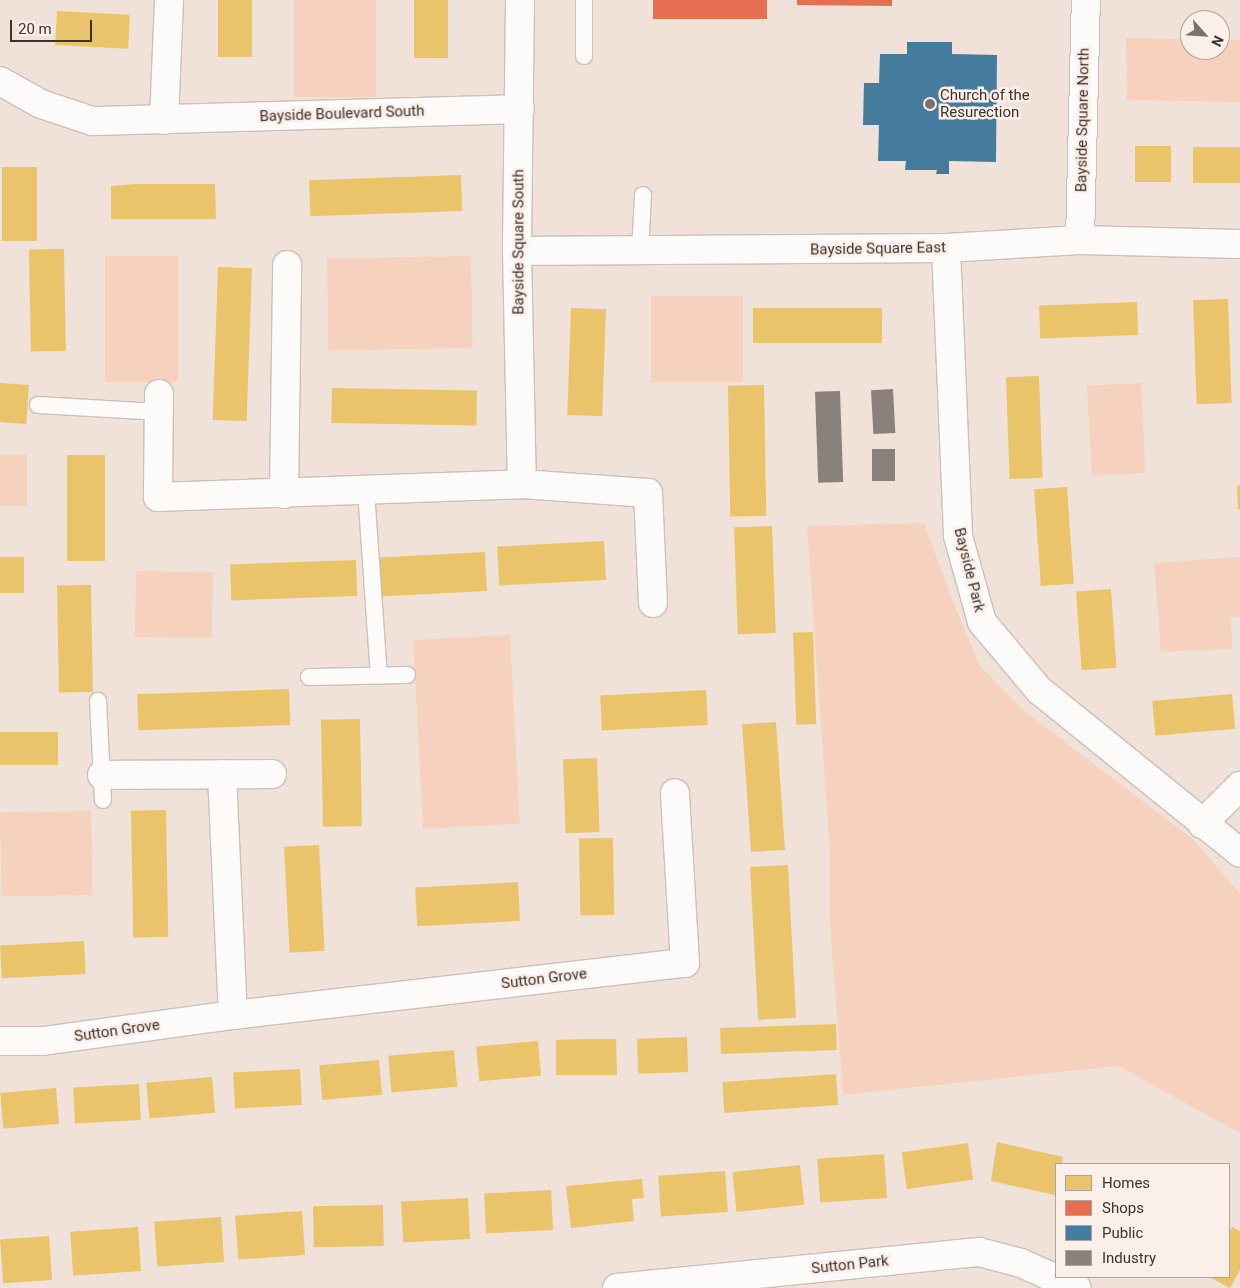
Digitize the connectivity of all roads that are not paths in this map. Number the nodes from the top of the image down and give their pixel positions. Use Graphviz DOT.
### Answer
graph roads {
  1 [pos="169,0"];
  2 [pos="520,0"];
  3 [pos="584,0"];
  4 [pos="1086,0"];
  5 [pos="584,56"];
  6 [pos="0,80"];
  7 [pos="520,109"];
  8 [pos="164,120"];
  9 [pos="643,195"];
  10 [pos="1080,240"];
  11 [pos="1240,244"];
  12 [pos="946,248"];
  13 [pos="517,251"];
  14 [pos="640,251"];
  15 [pos="287,265"];
  16 [pos="158,403"];
  17 [pos="38,405"];
  18 [pos="522,484"];
  19 [pos="366,491"];
  20 [pos="284,494"];
  21 [pos="653,603"];
  22 [pos="406,675"];
  23 [pos="379,676"];
  24 [pos="308,677"];
  25 [pos="98,701"];
  26 [pos="222,774"];
  27 [pos="272,774"];
  28 [pos="1240,786"];
  29 [pos="102,787"];
  30 [pos="675,793"];
  31 [pos="1202,824"];
  32 [pos="1240,853"];
  33 [pos="233,1014"];
  34 [pos="0,1041"];
  35 [pos="617,1288"];
  36 [pos="1077,1288"];
  1 -- 8 [label="street"];
  2 -- 7 [label="street, Bayside Square South"];
  3 -- 5 [label="lane"];
  4 -- 10 [label="street, Bayside Square North"];
  6 -- 8 [label="street, Bayside Boulevard South"];
  7 -- 8 [label="street, Bayside Boulevard South"];
  7 -- 13 [label="street, Bayside Square South"];
  9 -- 14 [label="lane"];
  10 -- 11 [label="street, Bayside Square East"];
  10 -- 12 [label="street, Bayside Square East"];
  12 -- 14 [label="street, Bayside Square East"];
  12 -- 31 [label="street, Bayside Park"];
  13 -- 14 [label="street, Bayside Square East"];
  13 -- 18 [label="street, Bayside Square South"];
  15 -- 20 [label="street"];
  16 -- 17 [label="lane"];
  16 -- 20 [label="street"];
  18 -- 19 [label="street"];
  18 -- 21 [label="street"];
  19 -- 20 [label="street"];
  19 -- 23 [label="lane"];
  22 -- 23 [label="lane"];
  23 -- 24 [label="lane"];
  25 -- 29 [label="lane"];
  26 -- 27 [label="street"];
  26 -- 29 [label="street"];
  26 -- 33 [label="street"];
  28 -- 31 [label="street"];
  30 -- 33 [label="street, Sutton Grove"];
  31 -- 32 [label="street, Bayside Park"];
  33 -- 34 [label="street, Sutton Grove"];
  35 -- 36 [label="street, Sutton Park"];
}
